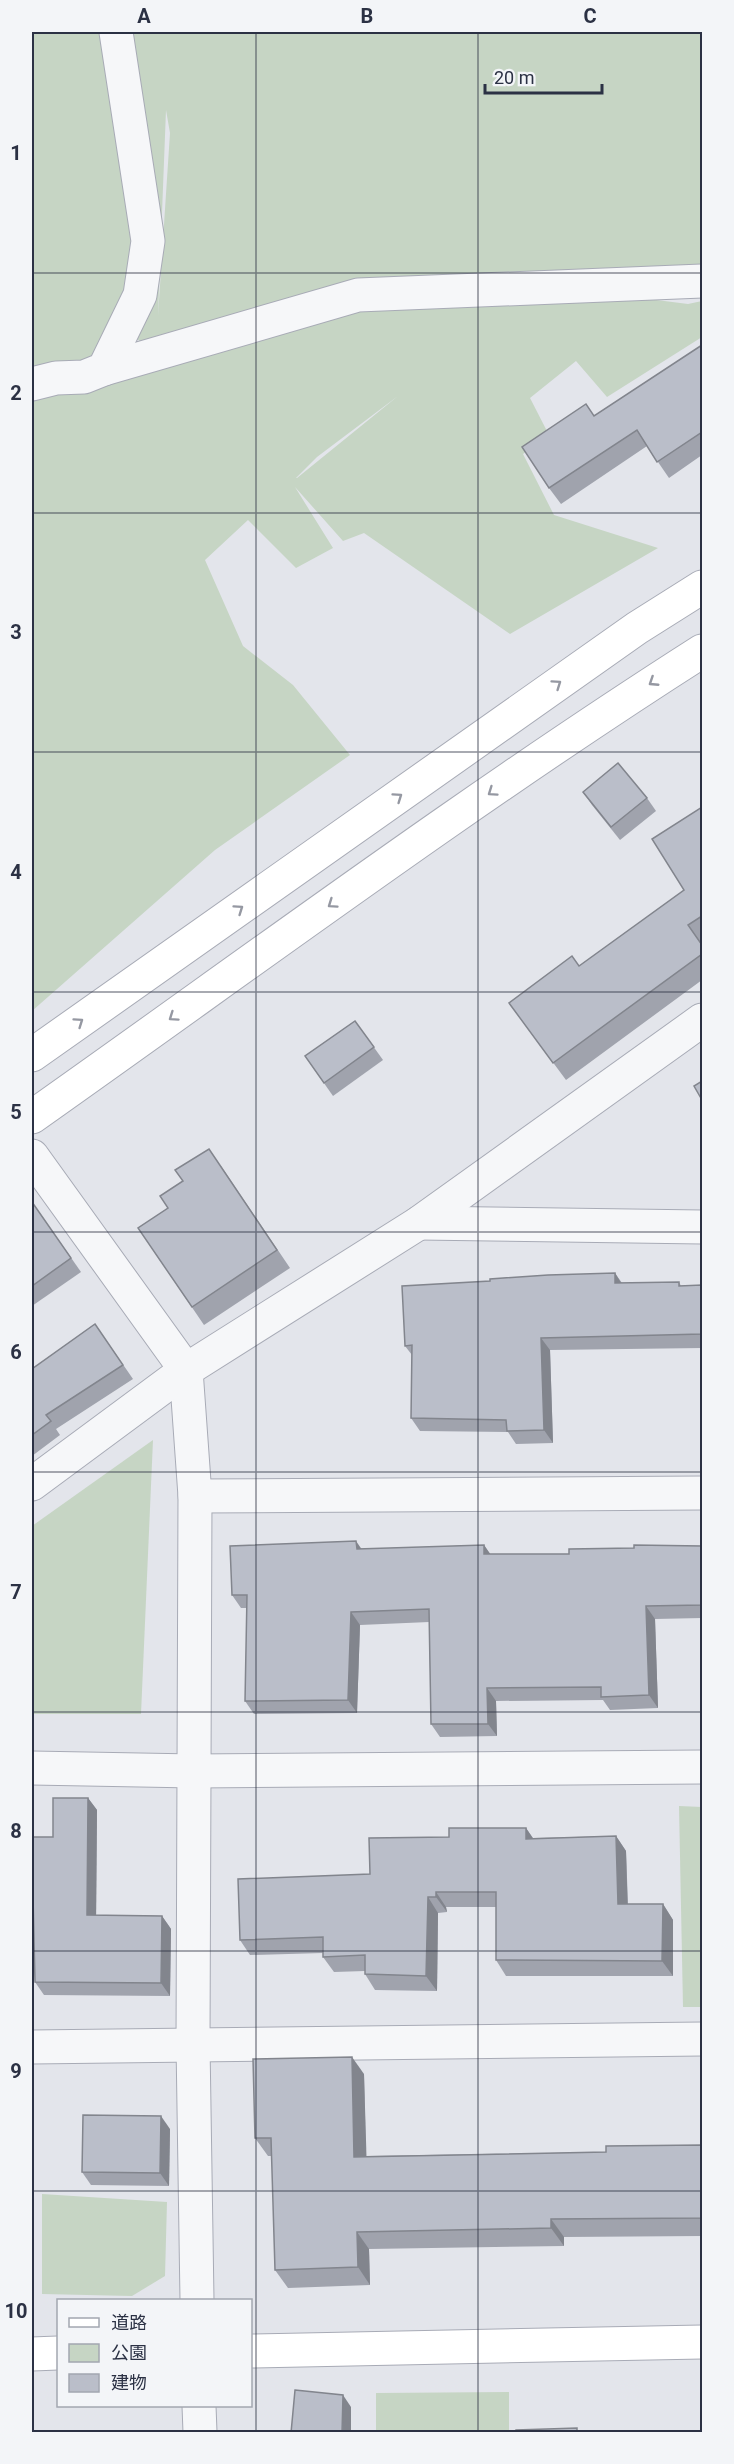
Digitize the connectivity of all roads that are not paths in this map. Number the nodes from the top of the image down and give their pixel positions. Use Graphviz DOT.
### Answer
graph roads {
  1 [pos="116,32"];
  2 [pos="702,281"];
  3 [pos="105,369"];
  4 [pos="32,384"];
  5 [pos="702,586"];
  6 [pos="702,651"];
  7 [pos="702,1020"];
  8 [pos="32,1055"];
  9 [pos="32,1117"];
  10 [pos="32,1156"];
  11 [pos="419,1222"];
  12 [pos="702,1227"];
  13 [pos="186,1370"];
  14 [pos="32,1484"];
  15 [pos="702,1493"];
  16 [pos="195,1496"];
  17 [pos="702,1767"];
  18 [pos="32,1768"];
  19 [pos="194,1771"];
  20 [pos="702,2039"];
  21 [pos="193,2044"];
  22 [pos="32,2047"];
  23 [pos="197,2299"];
  24 [pos="702,2342"];
  25 [pos="252,2351"];
  26 [pos="32,2354"];
  27 [pos="57,2354"];
  28 [pos="199,2407"];
  29 [pos="200,2433"];
  1 -- 3 [label="street"];
  2 -- 3 [label="street"];
  3 -- 4 [label="street"];
  8 -- 5 [label="street, one-way"];
  6 -- 9 [label="street, one-way"];
  7 -- 11 [label="street"];
  10 -- 13 [label="street"];
  11 -- 12 [label="street"];
  11 -- 13 [label="street"];
  13 -- 14 [label="street"];
  13 -- 16 [label="street"];
  15 -- 16 [label="street"];
  16 -- 19 [label="street"];
  17 -- 19 [label="street"];
  18 -- 19 [label="street"];
  19 -- 21 [label="street"];
  20 -- 21 [label="street"];
  21 -- 22 [label="street"];
  21 -- 23 [label="street"];
  24 -- 25 [label="street"];
  26 -- 27 [label="street"];
  28 -- 29 [label="street"];
}
